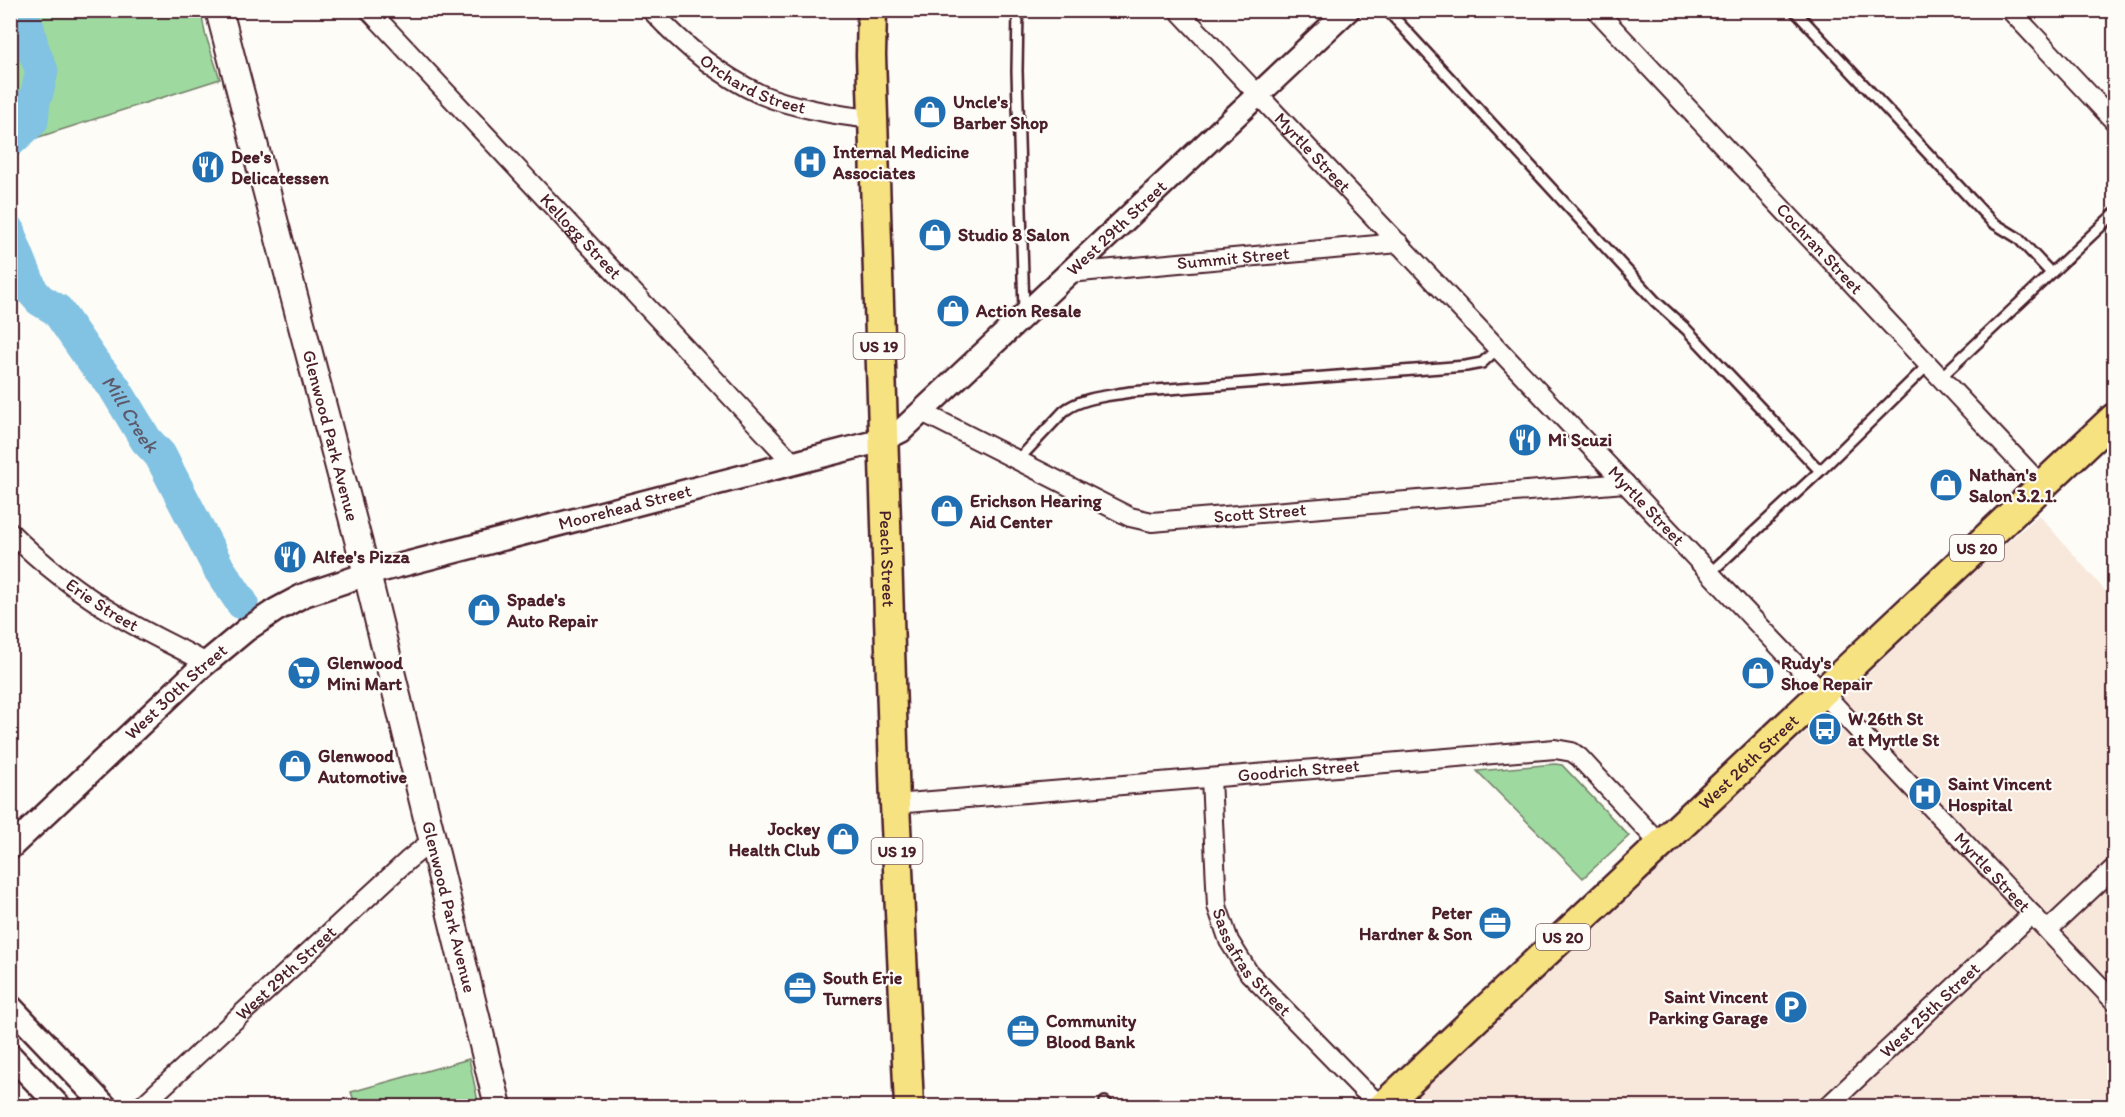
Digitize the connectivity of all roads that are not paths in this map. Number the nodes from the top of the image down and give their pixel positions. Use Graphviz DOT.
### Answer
graph roads {
  1 [pos="219,10"];
  2 [pos="369,10"];
  3 [pos="651,10"];
  4 [pos="872,10"];
  5 [pos="1018,10"];
  6 [pos="1178,10"];
  7 [pos="1348,10"];
  8 [pos="1388,10"];
  9 [pos="1596,10"];
  10 [pos="1794,10"];
  11 [pos="2010,10"];
  12 [pos="1258,95"];
  13 [pos="872,118"];
  14 [pos="2115,121"];
  15 [pos="2115,214"];
  16 [pos="1399,243"];
  17 [pos="1070,273"];
  18 [pos="2051,273"];
  19 [pos="1024,316"];
  20 [pos="1498,348"];
  21 [pos="1934,371"];
  22 [pos="922,412"];
  23 [pos="2115,418"];
  24 [pos="882,440"];
  25 [pos="1017,461"];
  26 [pos="794,463"];
  27 [pos="1820,471"];
  28 [pos="1625,483"];
  29 [pos="2042,486"];
  30 [pos="10,532"];
  31 [pos="1710,573"];
  32 [pos="367,574"];
  33 [pos="206,663"];
  34 [pos="1823,692"];
  35 [pos="1211,778"];
  36 [pos="895,804"];
  37 [pos="433,840"];
  38 [pos="1661,845"];
  39 [pos="10,848"];
  40 [pos="2115,868"];
  41 [pos="2032,914"];
  42 [pos="2048,930"];
  43 [pos="2115,1001"];
  44 [pos="10,1006"];
  45 [pos="10,1055"];
  46 [pos="59,1107"];
  47 [pos="105,1107"];
  48 [pos="142,1107"];
  49 [pos="498,1107"];
  50 [pos="909,1107"];
  51 [pos="1383,1107"];
  52 [pos="1828,1107"];
  1 -- 32 [label="main road, Glenwood Park Avenue"];
  2 -- 26 [label="street, Kellogg Street"];
  3 -- 13 [label="street, Orchard Street"];
  4 -- 13 [label="main road, Peach Street / US 19"];
  5 -- 19 [label="lane"];
  6 -- 12 [label="street, Myrtle Street"];
  7 -- 12 [label="street, West 29th Street"];
  8 -- 27 [label="lane"];
  9 -- 21 [label="street, Cochran Street"];
  10 -- 18 [label="lane"];
  11 -- 14 [label="street"];
  12 -- 16 [label="street, Myrtle Street"];
  12 -- 17 [label="street, West 29th Street"];
  13 -- 24 [label="main road, Peach Street / US 19"];
  15 -- 18 [label="lane"];
  16 -- 17 [label="street, Summit Street"];
  16 -- 20 [label="street, Myrtle Street"];
  17 -- 19 [label="street, West 29th Street"];
  18 -- 21 [label="lane"];
  19 -- 22 [label="street, West 29th Street"];
  20 -- 25 [label="lane"];
  20 -- 28 [label="street, Myrtle Street"];
  21 -- 27 [label="lane"];
  21 -- 29 [label="street, Cochran Street"];
  22 -- 24 [label="street, West 29th Street"];
  22 -- 25 [label="street, Scott Street"];
  23 -- 29 [label="main road, West 26th Street / US 20"];
  24 -- 26 [label="street, Moorehead Street"];
  24 -- 36 [label="main road, Peach Street / US 19"];
  25 -- 28 [label="street, Scott Street"];
  26 -- 32 [label="street, Moorehead Street"];
  27 -- 31 [label="lane"];
  28 -- 31 [label="street, Myrtle Street"];
  29 -- 34 [label="main road, West 26th Street / US 20"];
  30 -- 33 [label="street, Erie Street"];
  31 -- 34 [label="street, Myrtle Street"];
  32 -- 33 [label="street, West 30th Street"];
  32 -- 37 [label="main road, Glenwood Park Avenue"];
  33 -- 39 [label="street, West 30th Street"];
  34 -- 38 [label="main road, West 26th Street / US 20"];
  34 -- 41 [label="street, Myrtle Street"];
  35 -- 36 [label="street, Goodrich Street"];
  35 -- 38 [label="street, Goodrich Street"];
  35 -- 51 [label="street, Sassafras Street"];
  36 -- 50 [label="main road, Peach Street / US 19"];
  37 -- 48 [label="street, West 29th Street"];
  37 -- 49 [label="main road, Glenwood Park Avenue"];
  38 -- 51 [label="main road, West 26th Street / US 20"];
  40 -- 42 [label="street"];
  41 -- 42 [label="street, Myrtle Street"];
  41 -- 52 [label="street, West 25th Street"];
  42 -- 43 [label="street, Myrtle Street"];
  44 -- 47 [label="street"];
  45 -- 46 [label="street"];
}
